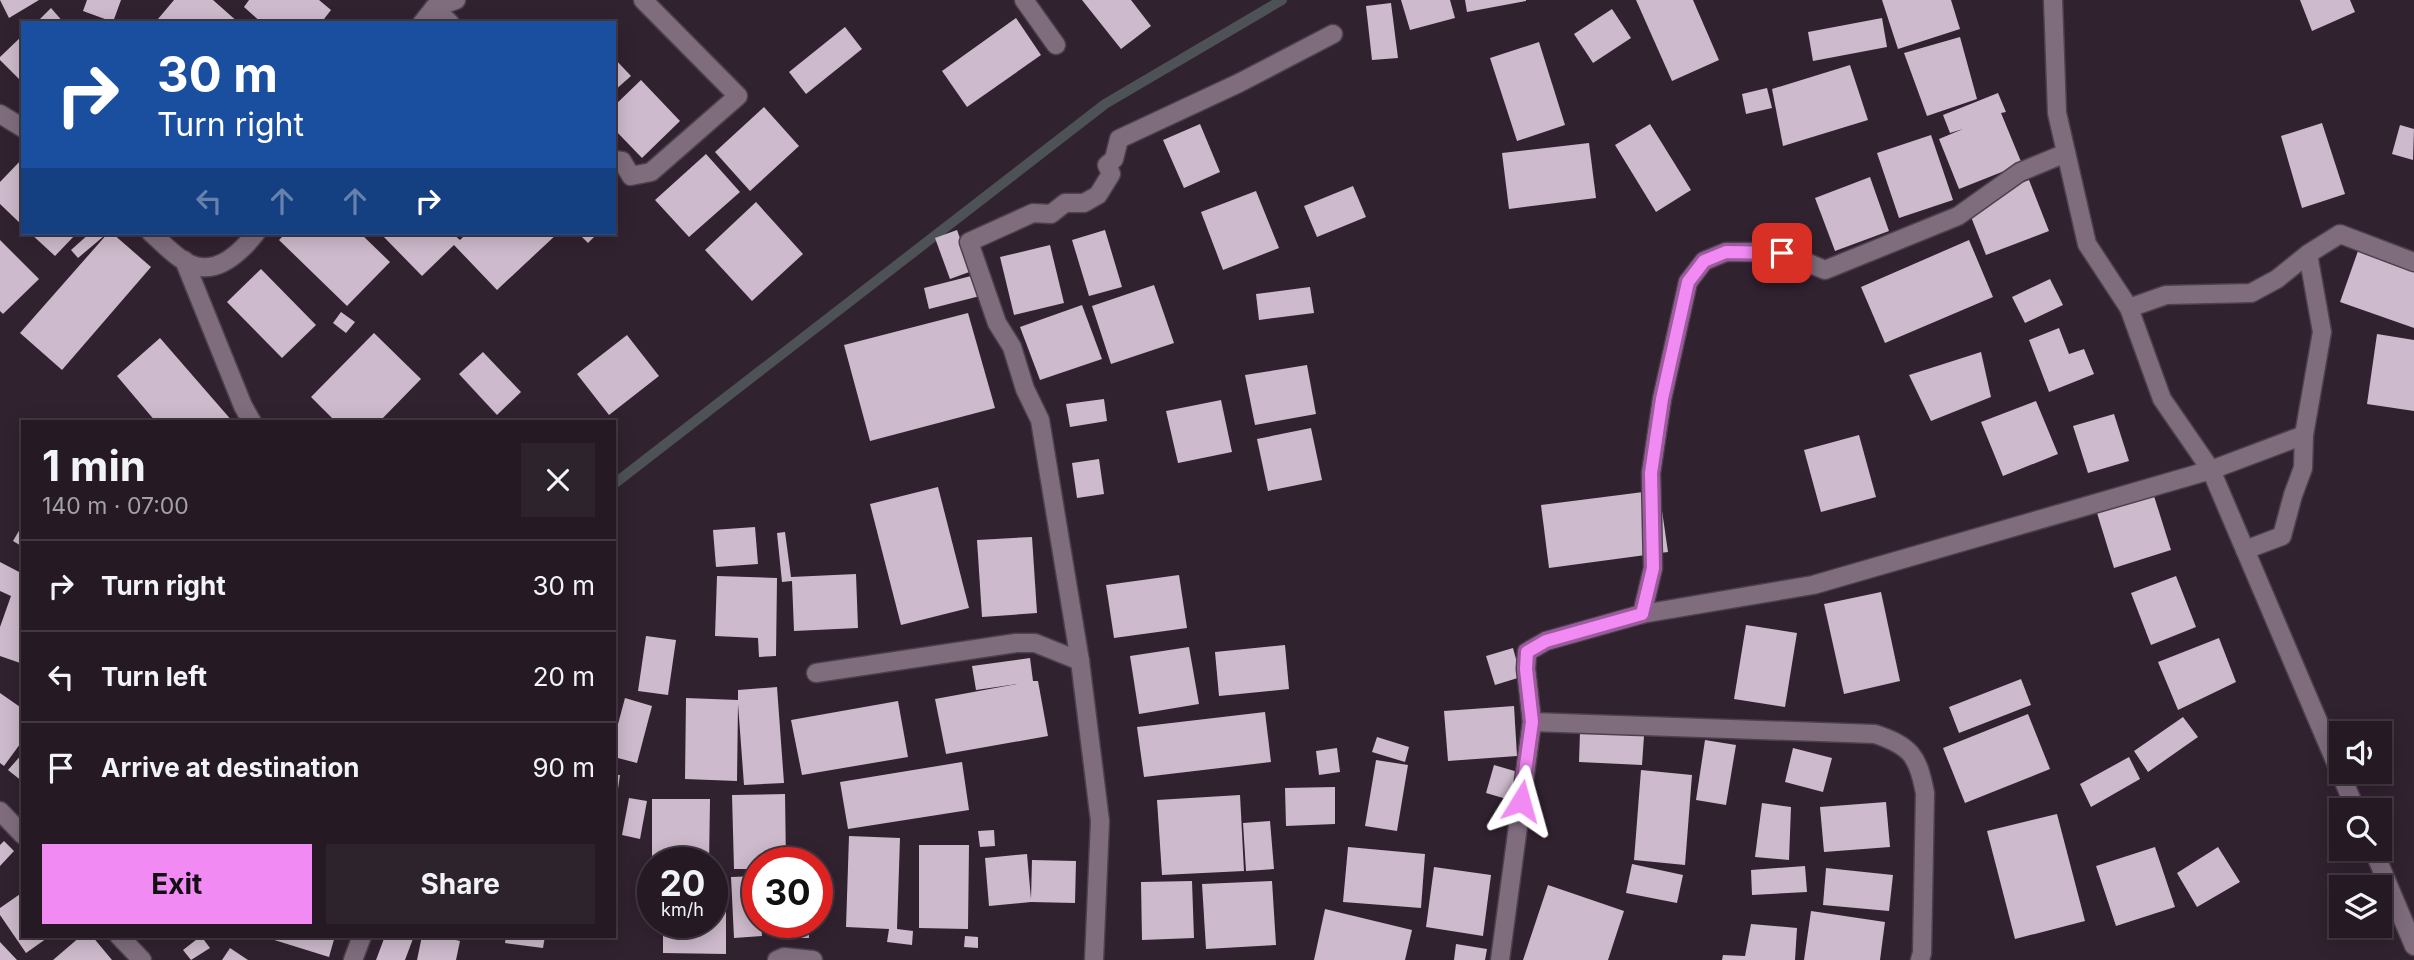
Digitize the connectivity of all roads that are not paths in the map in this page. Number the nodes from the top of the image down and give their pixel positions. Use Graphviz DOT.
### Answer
graph roads {
  1 [pos="455,0"];
  2 [pos="643,0"];
  3 [pos="1024,0"];
  4 [pos="2053,0"];
  5 [pos="434,8"];
  6 [pos="424,21"];
  7 [pos="448,21"];
  8 [pos="1333,34"];
  9 [pos="1056,45"];
  10 [pos="0,114"];
  11 [pos="21,127"];
  12 [pos="2066,153"];
  13 [pos="616,160"];
  14 [pos="153,235"];
  15 [pos="255,235"];
  16 [pos="2308,254"];
  17 [pos="184,260"];
  18 [pos="2414,262"];
  19 [pos="2129,308"];
  20 [pos="250,420"];
  21 [pos="2304,435"];
  22 [pos="2211,470"];
  23 [pos="2245,550"];
  24 [pos="1642,614"];
  25 [pos="1080,661"];
  26 [pos="816,673"];
  27 [pos="1532,722"];
  28 [pos="2351,798"];
  29 [pos="0,811"];
  30 [pos="21,833"];
  31 [pos="2378,861"];
  32 [pos="121,938"];
  33 [pos="361,938"];
  34 [pos="2414,946"];
  35 [pos="142,960"];
  36 [pos="353,960"];
  37 [pos="777,960"];
  38 [pos="813,960"];
  39 [pos="1094,960"];
  40 [pos="1500,960"];
  41 [pos="1920,960"];
  1 -- 5 [label="street"];
  2 -- 13 [label="street"];
  3 -- 9 [label="street"];
  4 -- 12 [label="street"];
  5 -- 6 [label="street"];
  5 -- 7 [label="street"];
  8 -- 25 [label="street"];
  10 -- 11 [label="street"];
  12 -- 19 [label="street"];
  12 -- 24 [label="street"];
  14 -- 17 [label="street"];
  15 -- 17 [label="street"];
  16 -- 18 [label="street"];
  16 -- 19 [label="street"];
  16 -- 21 [label="street"];
  17 -- 20 [label="street"];
  19 -- 22 [label="street"];
  21 -- 22 [label="street"];
  21 -- 23 [label="street"];
  22 -- 23 [label="street"];
  22 -- 24 [label="street"];
  23 -- 28 [label="street"];
  24 -- 27 [label="street"];
  25 -- 26 [label="street"];
  25 -- 39 [label="street"];
  27 -- 40 [label="street"];
  27 -- 41 [label="street"];
  29 -- 30 [label="street"];
  31 -- 34 [label="street"];
  32 -- 35 [label="street"];
  33 -- 36 [label="street"];
  37 -- 38 [label="street"];
}
